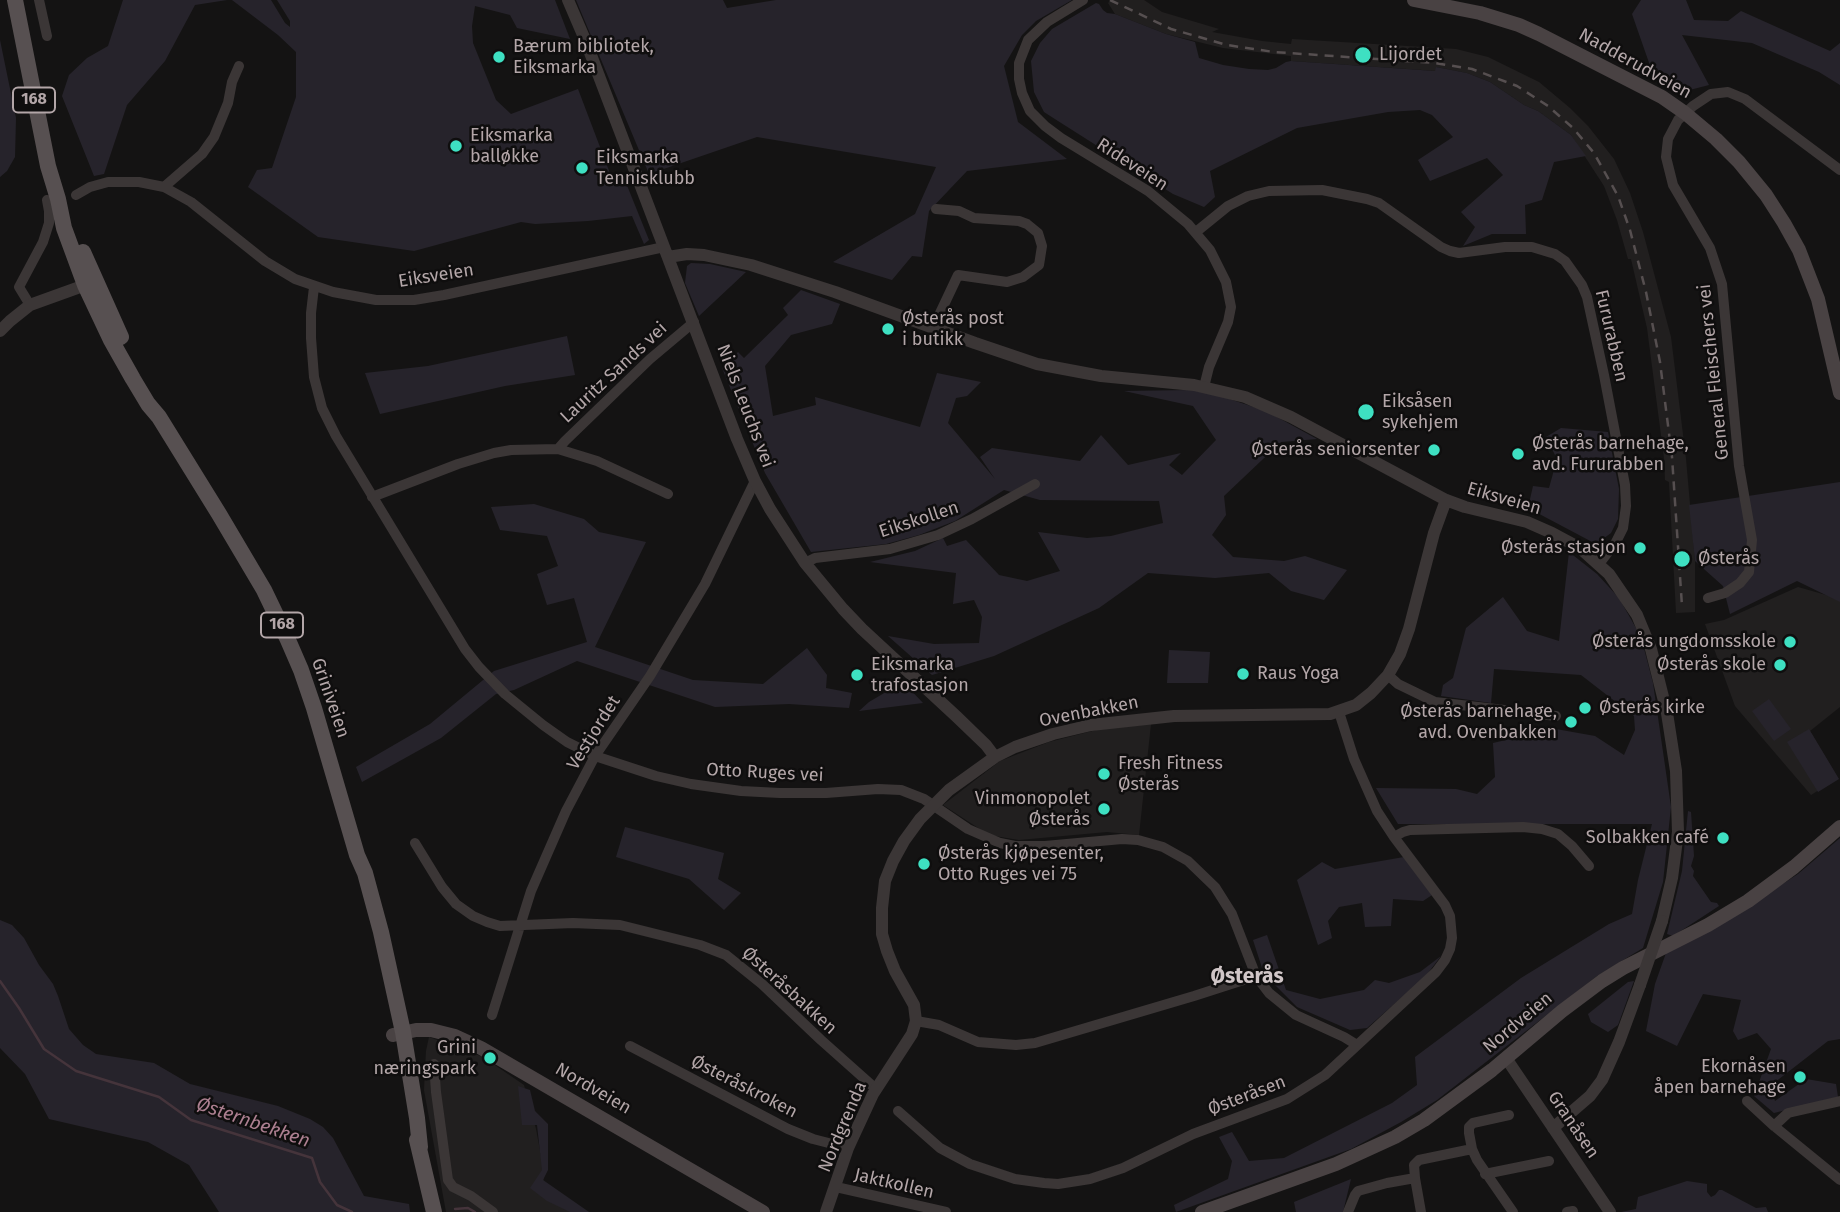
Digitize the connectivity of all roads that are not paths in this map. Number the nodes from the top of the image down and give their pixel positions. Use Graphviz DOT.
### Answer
graph roads {
  1 [pos="15,0"];
  2 [pos="39,0"];
  3 [pos="568,0"];
  4 [pos="1083,0"];
  5 [pos="1414,0"];
  6 [pos="47,36"];
  7 [pos="239,66"];
  8 [pos="1685,113"];
  9 [pos="1840,170"];
  10 [pos="164,187"];
  11 [pos="76,195"];
  12 [pos="52,200"];
  13 [pos="936,209"];
  14 [pos="1196,232"];
  15 [pos="666,252"];
  16 [pos="90,283"];
  17 [pos="314,287"];
  18 [pos="30,305"];
  19 [pos="694,322"];
  20 [pos="933,328"];
  21 [pos="0,331"];
  22 [pos="1205,387"];
  23 [pos="1840,393"];
  24 [pos="558,449"];
  25 [pos="755,481"];
  26 [pos="1035,484"];
  27 [pos="668,494"];
  28 [pos="372,496"];
  29 [pos="1446,500"];
  30 [pos="805,563"];
  31 [pos="1599,564"];
  32 [pos="1708,598"];
  33 [pos="1388,675"];
  34 [pos="1339,712"];
  35 [pos="1556,716"];
  36 [pos="595,756"];
  37 [pos="995,757"];
  38 [pos="933,804"];
  39 [pos="1840,827"];
  40 [pos="1394,837"];
  41 [pos="415,843"];
  42 [pos="1588,866"];
  43 [pos="519,926"];
  44 [pos="1256,976"];
  45 [pos="492,1015"];
  46 [pos="916,1021"];
  47 [pos="398,1034"];
  48 [pos="1357,1045"];
  49 [pos="630,1046"];
  50 [pos="1506,1058"];
  51 [pos="434,1064"];
  52 [pos="876,1089"];
  53 [pos="1747,1101"];
  54 [pos="1840,1101"];
  55 [pos="898,1111"];
  56 [pos="1509,1115"];
  57 [pos="1774,1126"];
  58 [pos="1553,1128"];
  59 [pos="848,1148"];
  60 [pos="1472,1149"];
  61 [pos="1549,1161"];
  62 [pos="1485,1174"];
  63 [pos="1415,1178"];
  64 [pos="1840,1180"];
  65 [pos="836,1186"];
  66 [pos="434,1212"];
  67 [pos="493,1212"];
  68 [pos="763,1212"];
  69 [pos="826,1212"];
  70 [pos="946,1212"];
  71 [pos="1202,1212"];
  72 [pos="1348,1212"];
  73 [pos="1421,1212"];
  74 [pos="1513,1212"];
  75 [pos="1611,1212"];
  1 -- 12 [label="main road, Griniveien / 168"];
  2 -- 6 [label="street"];
  3 -- 15 [label="street, Niels Leuchs vei"];
  4 -- 14 [label="street, Rideveien"];
  5 -- 8 [label="main road, Nadderudveien"];
  7 -- 10 [label="street"];
  8 -- 9 [label="street, General Fleischers vei"];
  8 -- 23 [label="main road, Nadderudveien"];
  8 -- 32 [label="street, General Fleischers vei"];
  10 -- 11 [label="street, Eiksveien"];
  10 -- 17 [label="street, Eiksveien"];
  12 -- 16 [label="main road, Griniveien / 168"];
  12 -- 18 [label="street"];
  13 -- 20 [label="street"];
  14 -- 22 [label="street, Rideveien"];
  14 -- 31 [label="street, Fururabben"];
  15 -- 17 [label="street, Eiksveien"];
  15 -- 19 [label="street, Niels Leuchs vei"];
  15 -- 20 [label="street, Eiksveien"];
  16 -- 18 [label="street"];
  16 -- 47 [label="main road, Griniveien / 168"];
  17 -- 28 [label="street, Otto Ruges vei"];
  18 -- 21 [label="street"];
  19 -- 24 [label="street, Lauritz Sands vei"];
  19 -- 25 [label="street, Niels Leuchs vei"];
  20 -- 22 [label="street, Eiksveien"];
  22 -- 29 [label="street, Eiksveien"];
  24 -- 27 [label="street, Lauritz Sands vei"];
  24 -- 28 [label="street, Lauritz Sands vei"];
  25 -- 30 [label="street, Niels Leuchs vei"];
  25 -- 36 [label="street, Vestjordet"];
  26 -- 30 [label="street, Eikskollen"];
  28 -- 36 [label="street, Otto Ruges vei"];
  29 -- 31 [label="street, Eiksveien"];
  29 -- 33 [label="street, Ovenbakken"];
  30 -- 37 [label="street, Niels Leuchs vei"];
  31 -- 58 [label="street, Eiksveien, bridge"];
  33 -- 34 [label="street, Ovenbakken"];
  33 -- 35 [label="street"];
  34 -- 37 [label="street, Ovenbakken"];
  34 -- 40 [label="street, Østeråsen"];
  36 -- 38 [label="street, Otto Ruges vei"];
  36 -- 43 [label="street, Vestjordet"];
  37 -- 38 [label="street, Ovenbakken"];
  38 -- 44 [label="street, Otto Ruges vei"];
  38 -- 46 [label="street, Ovenbakken"];
  39 -- 50 [label="main road, Nordveien"];
  40 -- 42 [label="street"];
  40 -- 48 [label="street, Østeråsen"];
  41 -- 43 [label="street, Østeråsbakken"];
  43 -- 45 [label="street, Vestjordet"];
  43 -- 52 [label="street, Østeråsbakken"];
  44 -- 46 [label="street"];
  44 -- 48 [label="street, Otto Ruges vei"];
  46 -- 52 [label="street, Nordgrenda"];
  47 -- 66 [label="main road, Griniveien / 168"];
  47 -- 68 [label="main road, Nordveien"];
  48 -- 55 [label="street, Østeråsen"];
  49 -- 59 [label="street, Østeråskroken"];
  50 -- 58 [label="street, Granåsen"];
  50 -- 71 [label="main road, Nordveien"];
  51 -- 67 [label="street"];
  52 -- 59 [label="street, Nordgrenda"];
  53 -- 57 [label="street"];
  54 -- 57 [label="street"];
  56 -- 60 [label="street"];
  57 -- 64 [label="street"];
  58 -- 75 [label="street, Granåsen"];
  59 -- 65 [label="street, Nordgrenda"];
  60 -- 62 [label="street"];
  60 -- 63 [label="street"];
  61 -- 62 [label="street"];
  62 -- 74 [label="street"];
  63 -- 72 [label="street"];
  63 -- 73 [label="street"];
  65 -- 69 [label="street, Nordgrenda"];
  65 -- 70 [label="street, Jaktkollen"];
}
